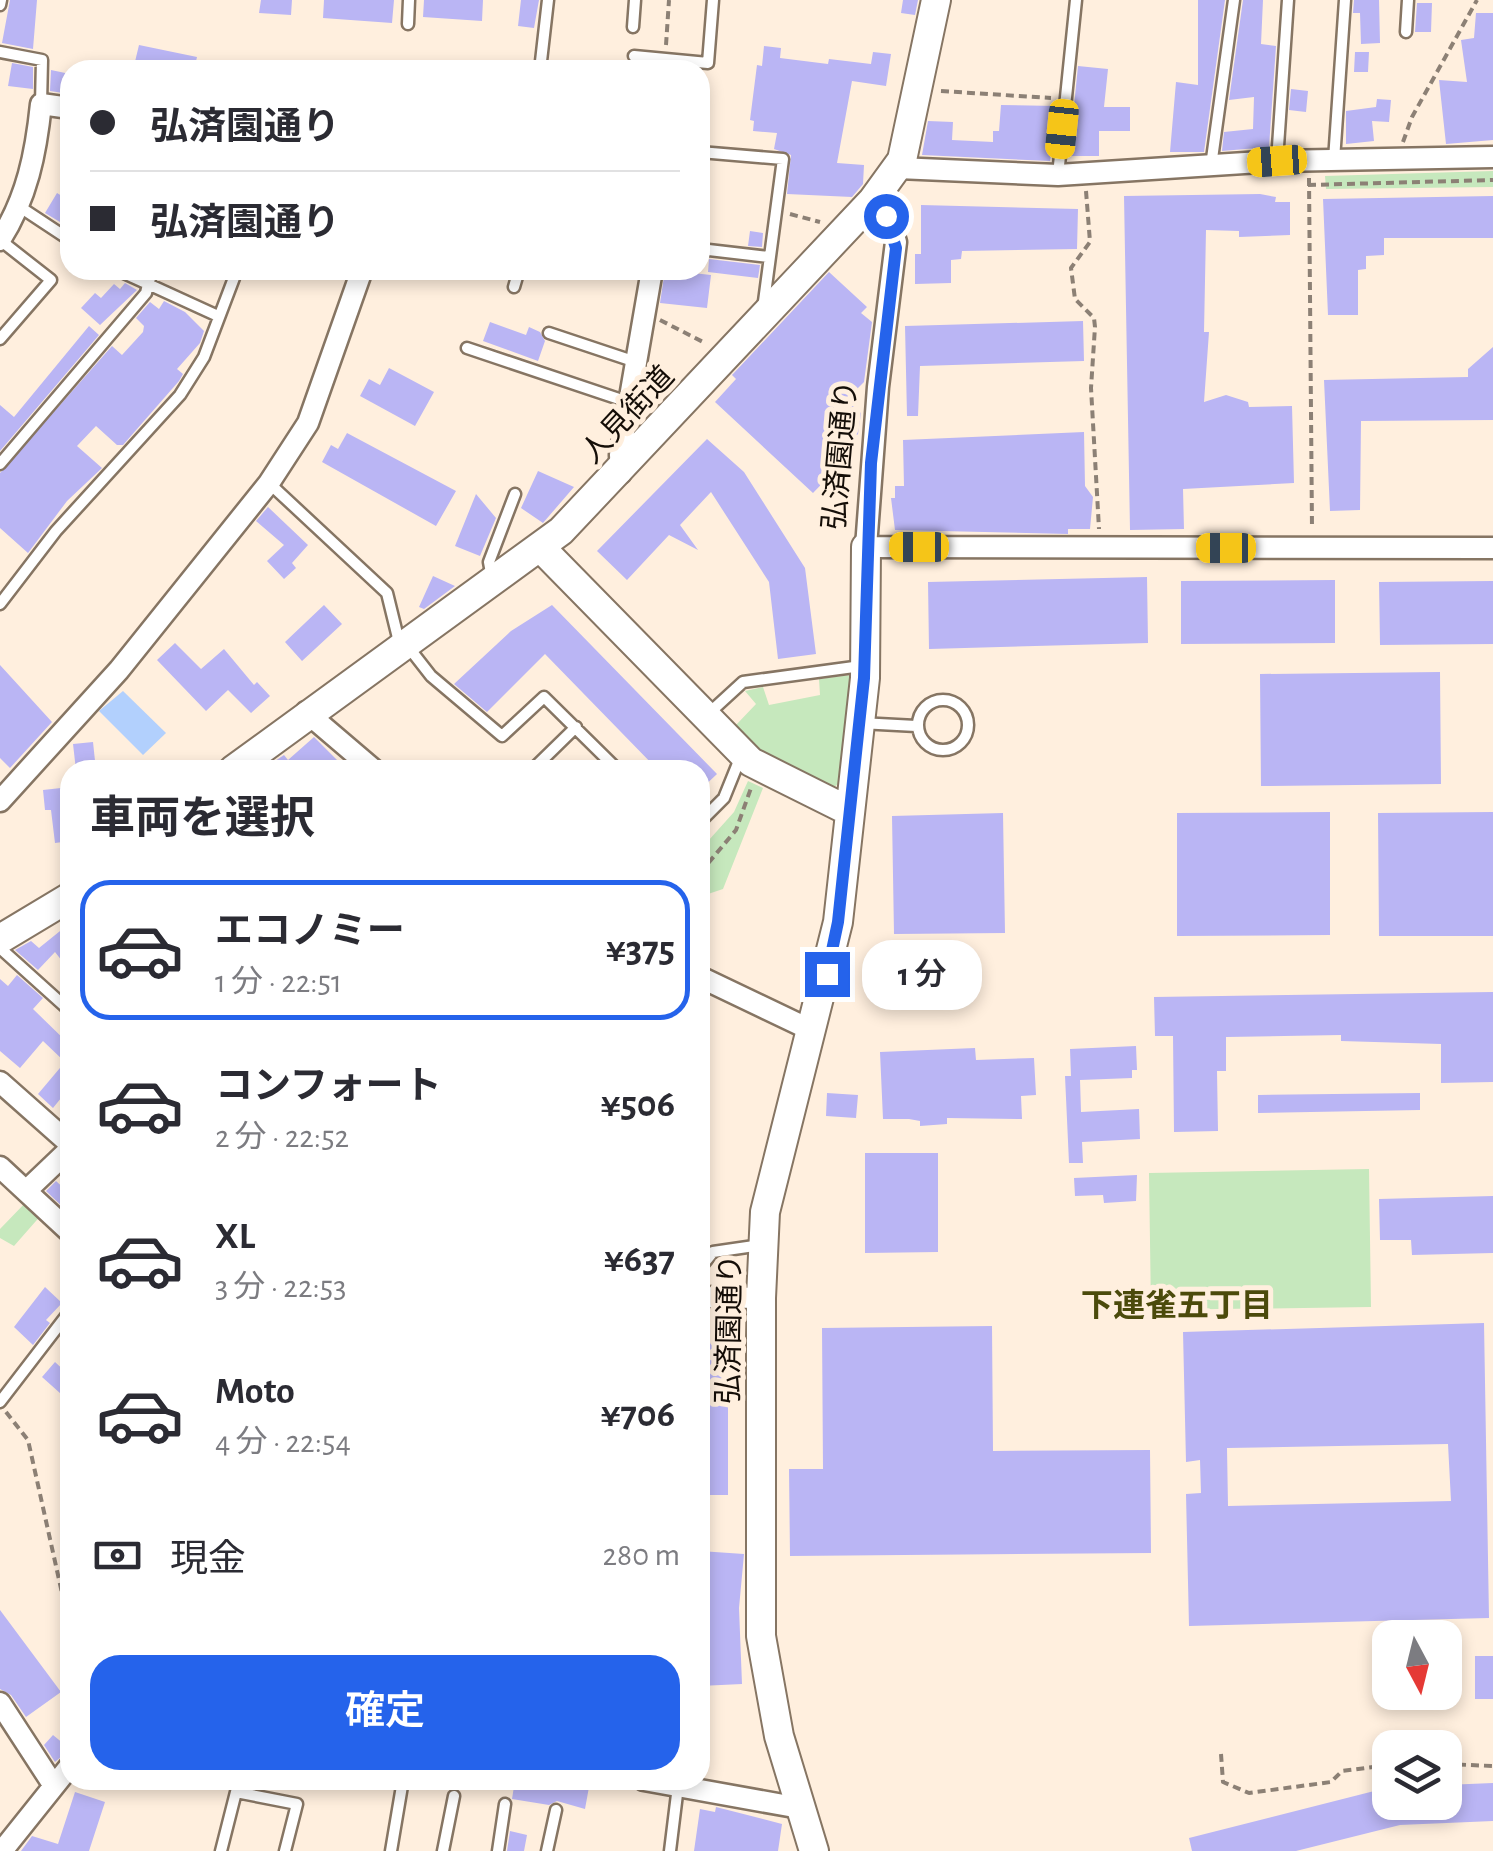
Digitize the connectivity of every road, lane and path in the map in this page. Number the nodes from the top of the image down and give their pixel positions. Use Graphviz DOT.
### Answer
graph roads {
  1 [pos="410,0"];
  2 [pos="548,0"];
  3 [pos="635,0"];
  4 [pos="669,0"];
  5 [pos="714,0"];
  6 [pos="936,0"];
  7 [pos="1076,0"];
  8 [pos="1234,0"];
  9 [pos="1288,0"];
  10 [pos="1345,0"];
  11 [pos="1408,0"];
  12 [pos="1477,0"];
  13 [pos="408,24"];
  14 [pos="633,27"];
  15 [pos="1406,32"];
  16 [pos="0,52"];
  17 [pos="634,56"];
  18 [pos="665,58"];
  19 [pos="541,60"];
  20 [pos="686,60"];
  21 [pos="708,60"];
  22 [pos="916,90"];
  23 [pos="1066,99"];
  24 [pos="41,104"];
  25 [pos="60,107"];
  26 [pos="710,153"];
  27 [pos="1493,157"];
  28 [pos="1334,160"];
  29 [pos="1400,160"];
  30 [pos="1277,161"];
  31 [pos="1310,161"];
  32 [pos="1212,166"];
  33 [pos="898,168"];
  34 [pos="1058,175"];
  35 [pos="1493,180"];
  36 [pos="1085,182"];
  37 [pos="1308,186"];
  38 [pos="874,200"];
  39 [pos="20,206"];
  40 [pos="776,210"];
  41 [pos="845,229"];
  42 [pos="60,233"];
  43 [pos="0,240"];
  44 [pos="710,249"];
  45 [pos="769,257"];
  46 [pos="139,280"];
  47 [pos="149,280"];
  48 [pos="234,280"];
  49 [pos="358,280"];
  50 [pos="516,280"];
  51 [pos="650,280"];
  52 [pos="148,284"];
  53 [pos="514,287"];
  54 [pos="645,312"];
  55 [pos="218,316"];
  56 [pos="761,318"];
  57 [pos="549,333"];
  58 [pos="0,339"];
  59 [pos="467,348"];
  60 [pos="727,355"];
  61 [pos="636,362"];
  62 [pos="628,402"];
  63 [pos="0,464"];
  64 [pos="621,472"];
  65 [pos="269,484"];
  66 [pos="514,494"];
  67 [pos="1100,539"];
  68 [pos="866,547"];
  69 [pos="541,548"];
  70 [pos="1313,548"];
  71 [pos="1493,548"];
  72 [pos="493,582"];
  73 [pos="0,604"];
  74 [pos="403,645"];
  75 [pos="854,667"];
  76 [pos="306,712"];
  77 [pos="706,716"];
  78 [pos="859,723"];
  79 [pos="916,726"];
  80 [pos="576,727"];
  81 [pos="742,753"];
  82 [pos="245,760"];
  83 [pos="362,760"];
  84 [pos="542,760"];
  85 [pos="608,760"];
  86 [pos="756,780"];
  87 [pos="0,801"];
  88 [pos="847,810"];
  89 [pos="710,812"];
  90 [pos="710,860"];
  91 [pos="60,903"];
  92 [pos="0,939"];
  93 [pos="0,948"];
  94 [pos="710,982"];
  95 [pos="60,1002"];
  96 [pos="813,1031"];
  97 [pos="0,1082"];
  98 [pos="60,1138"];
  99 [pos="60,1157"];
  100 [pos="0,1166"];
  101 [pos="27,1190"];
  102 [pos="60,1222"];
  103 [pos="764,1245"];
  104 [pos="710,1256"];
  105 [pos="710,1297"];
  106 [pos="761,1298"];
  107 [pos="60,1324"];
  108 [pos="0,1404"];
  109 [pos="60,1584"];
  110 [pos="0,1703"];
  111 [pos="1221,1754"];
  112 [pos="1462,1765"];
  113 [pos="1493,1766"];
  114 [pos="1372,1767"];
  115 [pos="60,1778"];
  116 [pos="54,1786"];
  117 [pos="401,1790"];
  118 [pos="678,1790"];
  119 [pos="700,1790"];
  120 [pos="454,1796"];
  121 [pos="505,1804"];
  122 [pos="800,1808"];
  123 [pos="556,1810"];
  124 [pos="2,1851"];
  125 [pos="221,1851"];
  126 [pos="284,1851"];
  127 [pos="391,1851"];
  128 [pos="443,1851"];
  129 [pos="498,1851"];
  130 [pos="547,1851"];
  131 [pos="670,1851"];
  132 [pos="814,1851"];
  1 -- 13 [label="lane"];
  2 -- 19 [label="lane"];
  3 -- 14 [label="lane"];
  4 -- 18 [label="path"];
  5 -- 21 [label="lane"];
  6 -- 22 [label="street, 人見街道"];
  7 -- 23 [label="lane"];
  8 -- 32 [label="lane"];
  9 -- 30 [label="lane"];
  10 -- 28 [label="lane"];
  11 -- 15 [label="lane"];
  12 -- 29 [label="path"];
  16 -- 24 [label="lane"];
  17 -- 18 [label="lane"];
  18 -- 20 [label="lane"];
  22 -- 23 [label="path"];
  22 -- 33 [label="street, 人見街道"];
  23 -- 34 [label="lane"];
  24 -- 25 [label="street"];
  24 -- 39 [label="street"];
  26 -- 40 [label="lane"];
  27 -- 29 [label="street"];
  28 -- 29 [label="street"];
  28 -- 31 [label="street"];
  30 -- 31 [label="street"];
  30 -- 32 [label="street"];
  31 -- 37 [label="path"];
  32 -- 34 [label="street"];
  33 -- 34 [label="street"];
  33 -- 38 [label="street, 人見街道"];
  35 -- 37 [label="path"];
  36 -- 67 [label="path"];
  37 -- 70 [label="path"];
  38 -- 41 [label="street, 人見街道"];
  38 -- 68 [label="street, 弘済園通り"];
  39 -- 42 [label="lane"];
  39 -- 43 [label="street"];
  40 -- 41 [label="path"];
  40 -- 45 [label="lane"];
  41 -- 56 [label="street, 人見街道"];
  43 -- 58 [label="lane"];
  44 -- 45 [label="lane"];
  45 -- 56 [label="lane"];
  46 -- 52 [label="lane"];
  47 -- 52 [label="lane"];
  48 -- 55 [label="lane"];
  49 -- 65 [label="street"];
  50 -- 53 [label="lane"];
  51 -- 54 [label="street"];
  52 -- 55 [label="lane"];
  52 -- 63 [label="lane"];
  54 -- 60 [label="path"];
  54 -- 61 [label="street"];
  55 -- 73 [label="lane"];
  56 -- 60 [label="street, 人見街道"];
  57 -- 61 [label="lane"];
  59 -- 62 [label="lane"];
  60 -- 64 [label="street, 人見街道"];
  61 -- 62 [label="street"];
  62 -- 64 [label="street"];
  64 -- 69 [label="street, 人見街道"];
  65 -- 74 [label="lane"];
  65 -- 87 [label="street"];
  66 -- 72 [label="lane"];
  68 -- 70 [label="street"];
  68 -- 78 [label="street, 弘済園通り"];
  69 -- 72 [label="street, 人見街道"];
  69 -- 77 [label="street"];
  70 -- 71 [label="street"];
  72 -- 74 [label="street, 人見街道"];
  74 -- 76 [label="street, 人見街道"];
  74 -- 80 [label="lane"];
  75 -- 77 [label="lane"];
  76 -- 82 [label="street, 人見街道"];
  76 -- 83 [label="street"];
  77 -- 81 [label="street"];
  78 -- 79 [label="lane"];
  78 -- 88 [label="street, 弘済園通り"];
  79 -- 79 [label="lane"];
  80 -- 84 [label="lane"];
  80 -- 85 [label="lane"];
  81 -- 88 [label="street"];
  81 -- 89 [label="lane"];
  86 -- 90 [label="path"];
  88 -- 96 [label="street, 弘済園通り"];
  91 -- 92 [label="street"];
  93 -- 95 [label="lane"];
  94 -- 96 [label="street"];
  96 -- 103 [label="street, 弘済園通り"];
  97 -- 98 [label="street"];
  99 -- 101 [label="street"];
  100 -- 101 [label="street"];
  101 -- 102 [label="street"];
  103 -- 104 [label="lane"];
  103 -- 106 [label="street, 弘済園通り"];
  105 -- 106 [label="street"];
  106 -- 122 [label="street, 弘済園通り"];
  107 -- 108 [label="lane"];
  108 -- 109 [label="path"];
  110 -- 116 [label="street"];
  111 -- 114 [label="path"];
  112 -- 113 [label="path"];
  115 -- 116 [label="street"];
  116 -- 124 [label="street"];
  117 -- 127 [label="lane"];
  118 -- 131 [label="lane"];
  119 -- 122 [label="street"];
  120 -- 128 [label="lane"];
  121 -- 129 [label="lane"];
  122 -- 132 [label="street, 弘済園通り"];
  123 -- 130 [label="lane"];
  125 -- 126 [label="lane"];
}
